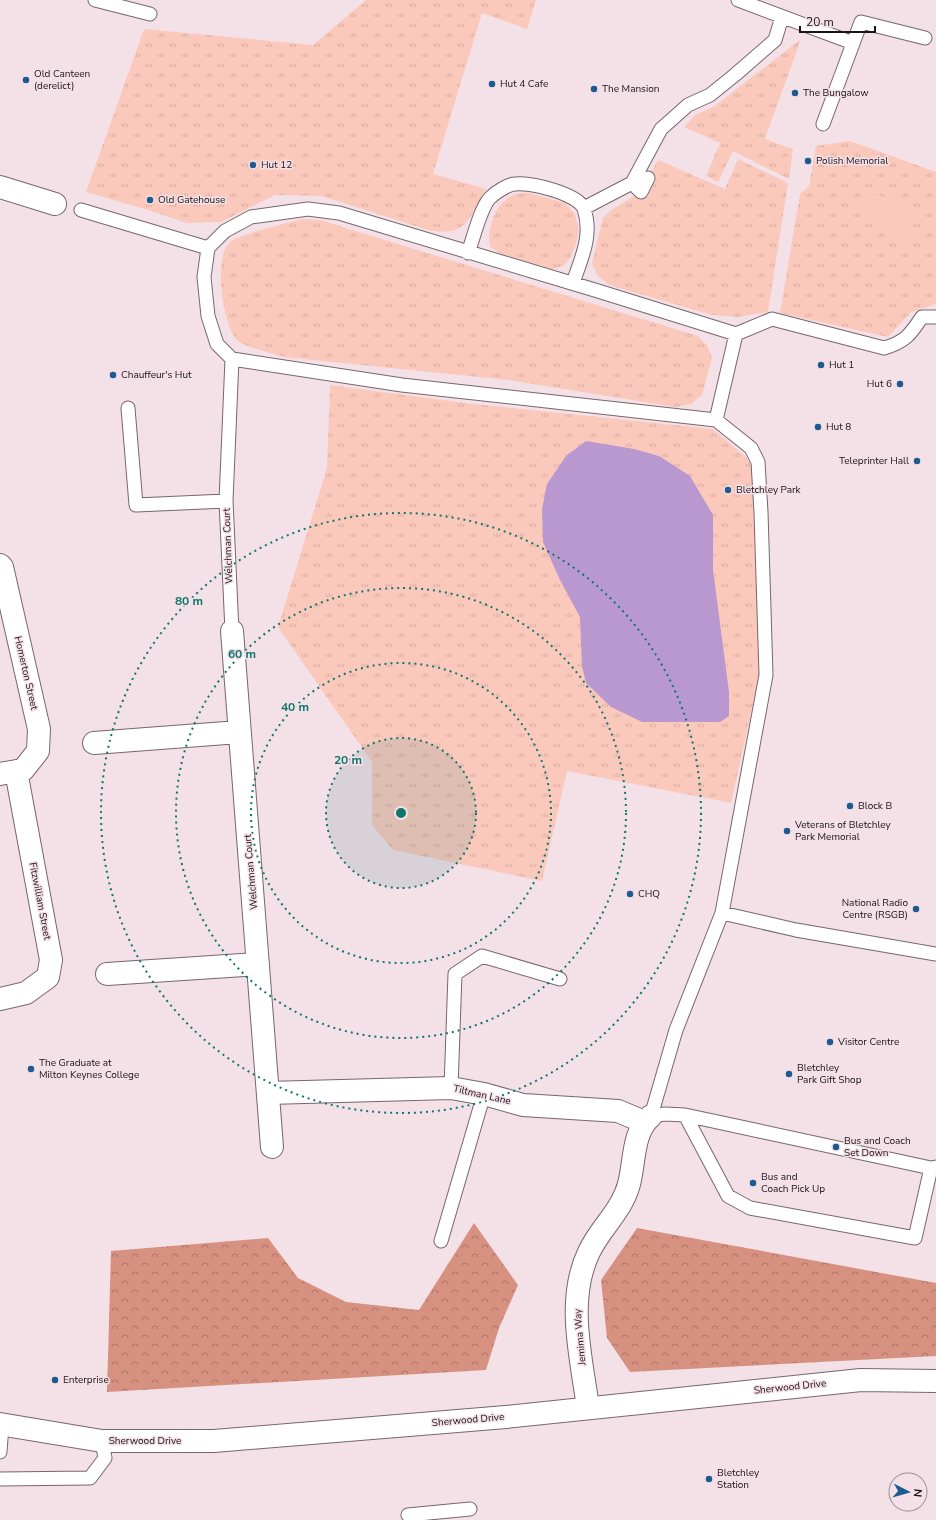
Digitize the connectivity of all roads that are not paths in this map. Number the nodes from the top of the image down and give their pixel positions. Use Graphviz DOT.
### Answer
graph roads {
  1 [pos="95,0"];
  2 [pos="738,0"];
  3 [pos="150,14"];
  4 [pos="782,17"];
  5 [pos="925,38"];
  6 [pos="853,43"];
  7 [pos="823,124"];
  8 [pos="648,178"];
  9 [pos="632,183"];
  10 [pos="0,187"];
  11 [pos="56,204"];
  12 [pos="584,208"];
  13 [pos="81,210"];
  14 [pos="208,248"];
  15 [pos="468,253"];
  16 [pos="573,283"];
  17 [pos="936,317"];
  18 [pos="736,334"];
  19 [pos="232,359"];
  20 [pos="128,408"];
  21 [pos="716,420"];
  22 [pos="226,501"];
  23 [pos="0,565"];
  24 [pos="232,631"];
  25 [pos="240,732"];
  26 [pos="94,743"];
  27 [pos="8,773"];
  28 [pos="722,913"];
  29 [pos="936,954"];
  30 [pos="258,964"];
  31 [pos="107,974"];
  32 [pos="560,979"];
  33 [pos="0,999"];
  34 [pos="451,1088"];
  35 [pos="268,1093"];
  36 [pos="484,1094"];
  37 [pos="685,1115"];
  38 [pos="648,1119"];
  39 [pos="272,1147"];
  40 [pos="933,1167"];
  41 [pos="441,1242"];
  42 [pos="936,1381"];
  43 [pos="588,1407"];
  44 [pos="1,1425"];
  45 [pos="102,1441"];
  46 [pos="0,1452"];
  47 [pos="0,1479"];
  48 [pos="470,1509"];
  49 [pos="408,1515"];
  1 -- 3 [label="lane"];
  2 -- 4 [label="lane"];
  4 -- 6 [label="lane"];
  4 -- 9 [label="lane"];
  5 -- 6 [label="lane"];
  6 -- 7 [label="lane"];
  8 -- 9 [label="lane"];
  9 -- 12 [label="lane"];
  10 -- 11 [label="street"];
  12 -- 15 [label="lane"];
  12 -- 16 [label="lane"];
  13 -- 14 [label="lane"];
  14 -- 15 [label="lane"];
  14 -- 19 [label="lane"];
  15 -- 16 [label="lane"];
  16 -- 18 [label="lane"];
  17 -- 18 [label="lane"];
  18 -- 21 [label="lane"];
  19 -- 21 [label="lane"];
  19 -- 22 [label="lane, Welchman Court"];
  20 -- 22 [label="lane"];
  21 -- 28 [label="lane"];
  22 -- 24 [label="lane, Welchman Court"];
  23 -- 27 [label="street, Homerton Street"];
  24 -- 25 [label="street, Welchman Court"];
  25 -- 26 [label="street"];
  25 -- 30 [label="street, Welchman Court"];
  27 -- 33 [label="street, Fitzwilliam Street"];
  28 -- 29 [label="lane"];
  28 -- 38 [label="lane"];
  30 -- 31 [label="street"];
  30 -- 35 [label="street, Welchman Court"];
  32 -- 34 [label="lane"];
  34 -- 35 [label="street, Tiltman Lane"];
  34 -- 36 [label="street, Tiltman Lane"];
  35 -- 39 [label="street, Welchman Court"];
  36 -- 38 [label="street, Tiltman Lane"];
  36 -- 41 [label="lane"];
  37 -- 38 [label="lane"];
  37 -- 40 [label="lane"];
  37 -- 40 [label="lane"];
  38 -- 43 [label="street, Jemima Way"];
  42 -- 43 [label="street, Sherwood Drive"];
  43 -- 45 [label="street, Sherwood Drive"];
  44 -- 45 [label="street, Sherwood Drive"];
  44 -- 46 [label="lane"];
  45 -- 47 [label="lane"];
  48 -- 49 [label="lane"];
}
